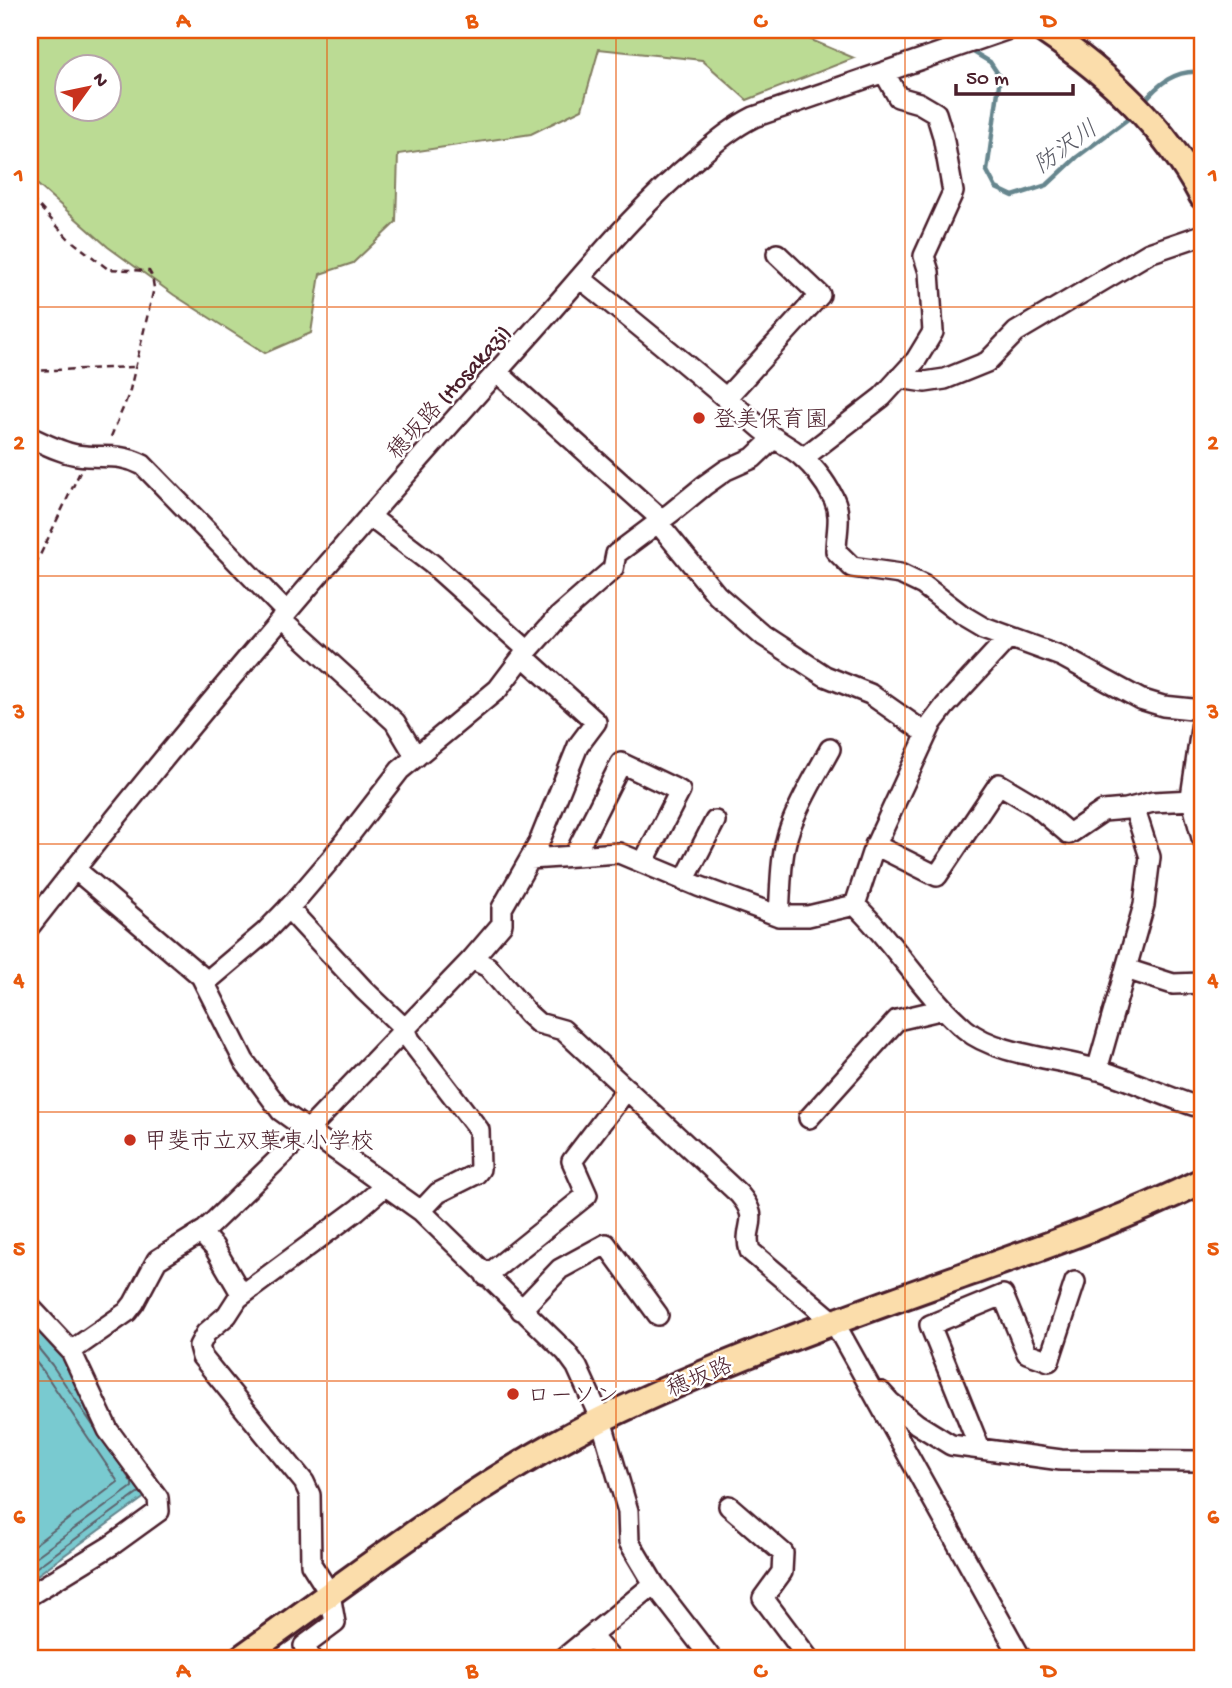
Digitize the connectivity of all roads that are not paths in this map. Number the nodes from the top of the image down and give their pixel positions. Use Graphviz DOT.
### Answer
graph roads {
  1 [pos="1006,30"];
  2 [pos="1043,30"];
  3 [pos="884,72"];
  4 [pos="1202,196"];
  5 [pos="1202,235"];
  6 [pos="777,254"];
  7 [pos="580,278"];
  8 [pos="497,372"];
  9 [pos="900,379"];
  10 [pos="726,398"];
  11 [pos="30,437"];
  12 [pos="773,439"];
  13 [pos="803,458"];
  14 [pos="369,516"];
  15 [pos="660,521"];
  16 [pos="284,615"];
  17 [pos="1008,638"];
  18 [pos="526,653"];
  19 [pos="1202,710"];
  20 [pos="1202,722"];
  21 [pos="927,734"];
  22 [pos="830,749"];
  23 [pos="416,757"];
  24 [pos="1192,800"];
  25 [pos="1134,807"];
  26 [pos="715,821"];
  27 [pos="1202,838"];
  28 [pos="876,845"];
  29 [pos="575,856"];
  30 [pos="530,859"];
  31 [pos="643,863"];
  32 [pos="75,869"];
  33 [pos="684,881"];
  34 [pos="855,905"];
  35 [pos="288,908"];
  36 [pos="779,916"];
  37 [pos="30,926"];
  38 [pos="472,959"];
  39 [pos="1126,969"];
  40 [pos="205,983"];
  41 [pos="1202,983"];
  42 [pos="944,1009"];
  43 [pos="405,1029"];
  44 [pos="1097,1070"];
  45 [pos="627,1089"];
  46 [pos="1202,1108"];
  47 [pos="808,1118"];
  48 [pos="307,1131"];
  49 [pos="1202,1181"];
  50 [pos="385,1186"];
  51 [pos="421,1211"];
  52 [pos="201,1233"];
  53 [pos="486,1276"];
  54 [pos="1075,1282"];
  55 [pos="242,1295"];
  56 [pos="30,1307"];
  57 [pos="521,1310"];
  58 [pos="658,1315"];
  59 [pos="834,1322"];
  60 [pos="71,1351"];
  61 [pos="858,1364"];
  62 [pos="601,1420"];
  63 [pos="980,1449"];
  64 [pos="1202,1461"];
  65 [pos="729,1506"];
  66 [pos="654,1584"];
  67 [pos="330,1594"];
  68 [pos="30,1595"];
  69 [pos="591,1636"];
  70 [pos="241,1658"];
  71 [pos="311,1658"];
  72 [pos="564,1658"];
  73 [pos="610,1658"];
  74 [pos="711,1658"];
  75 [pos="808,1658"];
  76 [pos="1021,1658"];
  1 -- 3 [label="street, 穂坂路 (Hosakazi)"];
  2 -- 4 [label="main road"];
  3 -- 7 [label="street, 穂坂路 (Hosakazi)"];
  3 -- 9 [label="street"];
  5 -- 9 [label="street"];
  6 -- 10 [label="street"];
  7 -- 8 [label="street, 穂坂路 (Hosakazi)"];
  7 -- 10 [label="street"];
  8 -- 14 [label="street, 穂坂路 (Hosakazi)"];
  8 -- 15 [label="street"];
  9 -- 13 [label="street"];
  10 -- 12 [label="street"];
  11 -- 16 [label="street"];
  12 -- 13 [label="street"];
  12 -- 15 [label="street"];
  13 -- 17 [label="street"];
  14 -- 16 [label="street, 穂坂路 (Hosakazi)"];
  14 -- 18 [label="street"];
  15 -- 18 [label="street"];
  15 -- 21 [label="street"];
  16 -- 23 [label="street"];
  16 -- 32 [label="street, 穂坂路 (Hosakazi)"];
  17 -- 19 [label="street"];
  17 -- 21 [label="street"];
  18 -- 23 [label="street"];
  18 -- 30 [label="street"];
  20 -- 24 [label="street"];
  21 -- 28 [label="street"];
  22 -- 36 [label="street"];
  23 -- 35 [label="street"];
  24 -- 25 [label="street"];
  24 -- 27 [label="street"];
  25 -- 28 [label="street"];
  25 -- 39 [label="street"];
  26 -- 33 [label="street"];
  28 -- 34 [label="street"];
  29 -- 30 [label="street"];
  29 -- 31 [label="street"];
  29 -- 31 [label="street"];
  30 -- 38 [label="street"];
  31 -- 33 [label="street"];
  32 -- 37 [label="street, 穂坂路 (Hosakazi)"];
  32 -- 40 [label="street"];
  33 -- 36 [label="street"];
  34 -- 36 [label="street"];
  34 -- 42 [label="street"];
  35 -- 40 [label="street"];
  35 -- 43 [label="street"];
  38 -- 43 [label="street"];
  38 -- 45 [label="street"];
  39 -- 41 [label="street"];
  39 -- 44 [label="street"];
  40 -- 48 [label="street"];
  42 -- 44 [label="street"];
  42 -- 47 [label="street"];
  43 -- 48 [label="street"];
  43 -- 51 [label="street"];
  44 -- 46 [label="street"];
  45 -- 53 [label="street"];
  45 -- 59 [label="street"];
  48 -- 50 [label="street"];
  48 -- 52 [label="street"];
  49 -- 59 [label="main road, 穂坂路"];
  50 -- 51 [label="street"];
  50 -- 55 [label="street"];
  51 -- 53 [label="street"];
  52 -- 55 [label="street"];
  52 -- 60 [label="street"];
  53 -- 57 [label="street"];
  54 -- 63 [label="street"];
  55 -- 67 [label="street"];
  56 -- 60 [label="street"];
  57 -- 58 [label="street"];
  57 -- 62 [label="street"];
  59 -- 61 [label="street"];
  59 -- 62 [label="main road, 穂坂路"];
  60 -- 68 [label="street"];
  61 -- 63 [label="street"];
  61 -- 76 [label="street"];
  62 -- 66 [label="street"];
  62 -- 67 [label="main road, 穂坂路"];
  63 -- 64 [label="street"];
  65 -- 75 [label="street"];
  66 -- 69 [label="street"];
  66 -- 74 [label="street"];
  67 -- 70 [label="main road, 穂坂路"];
  67 -- 71 [label="street"];
  69 -- 72 [label="street"];
  69 -- 73 [label="street"];
}
